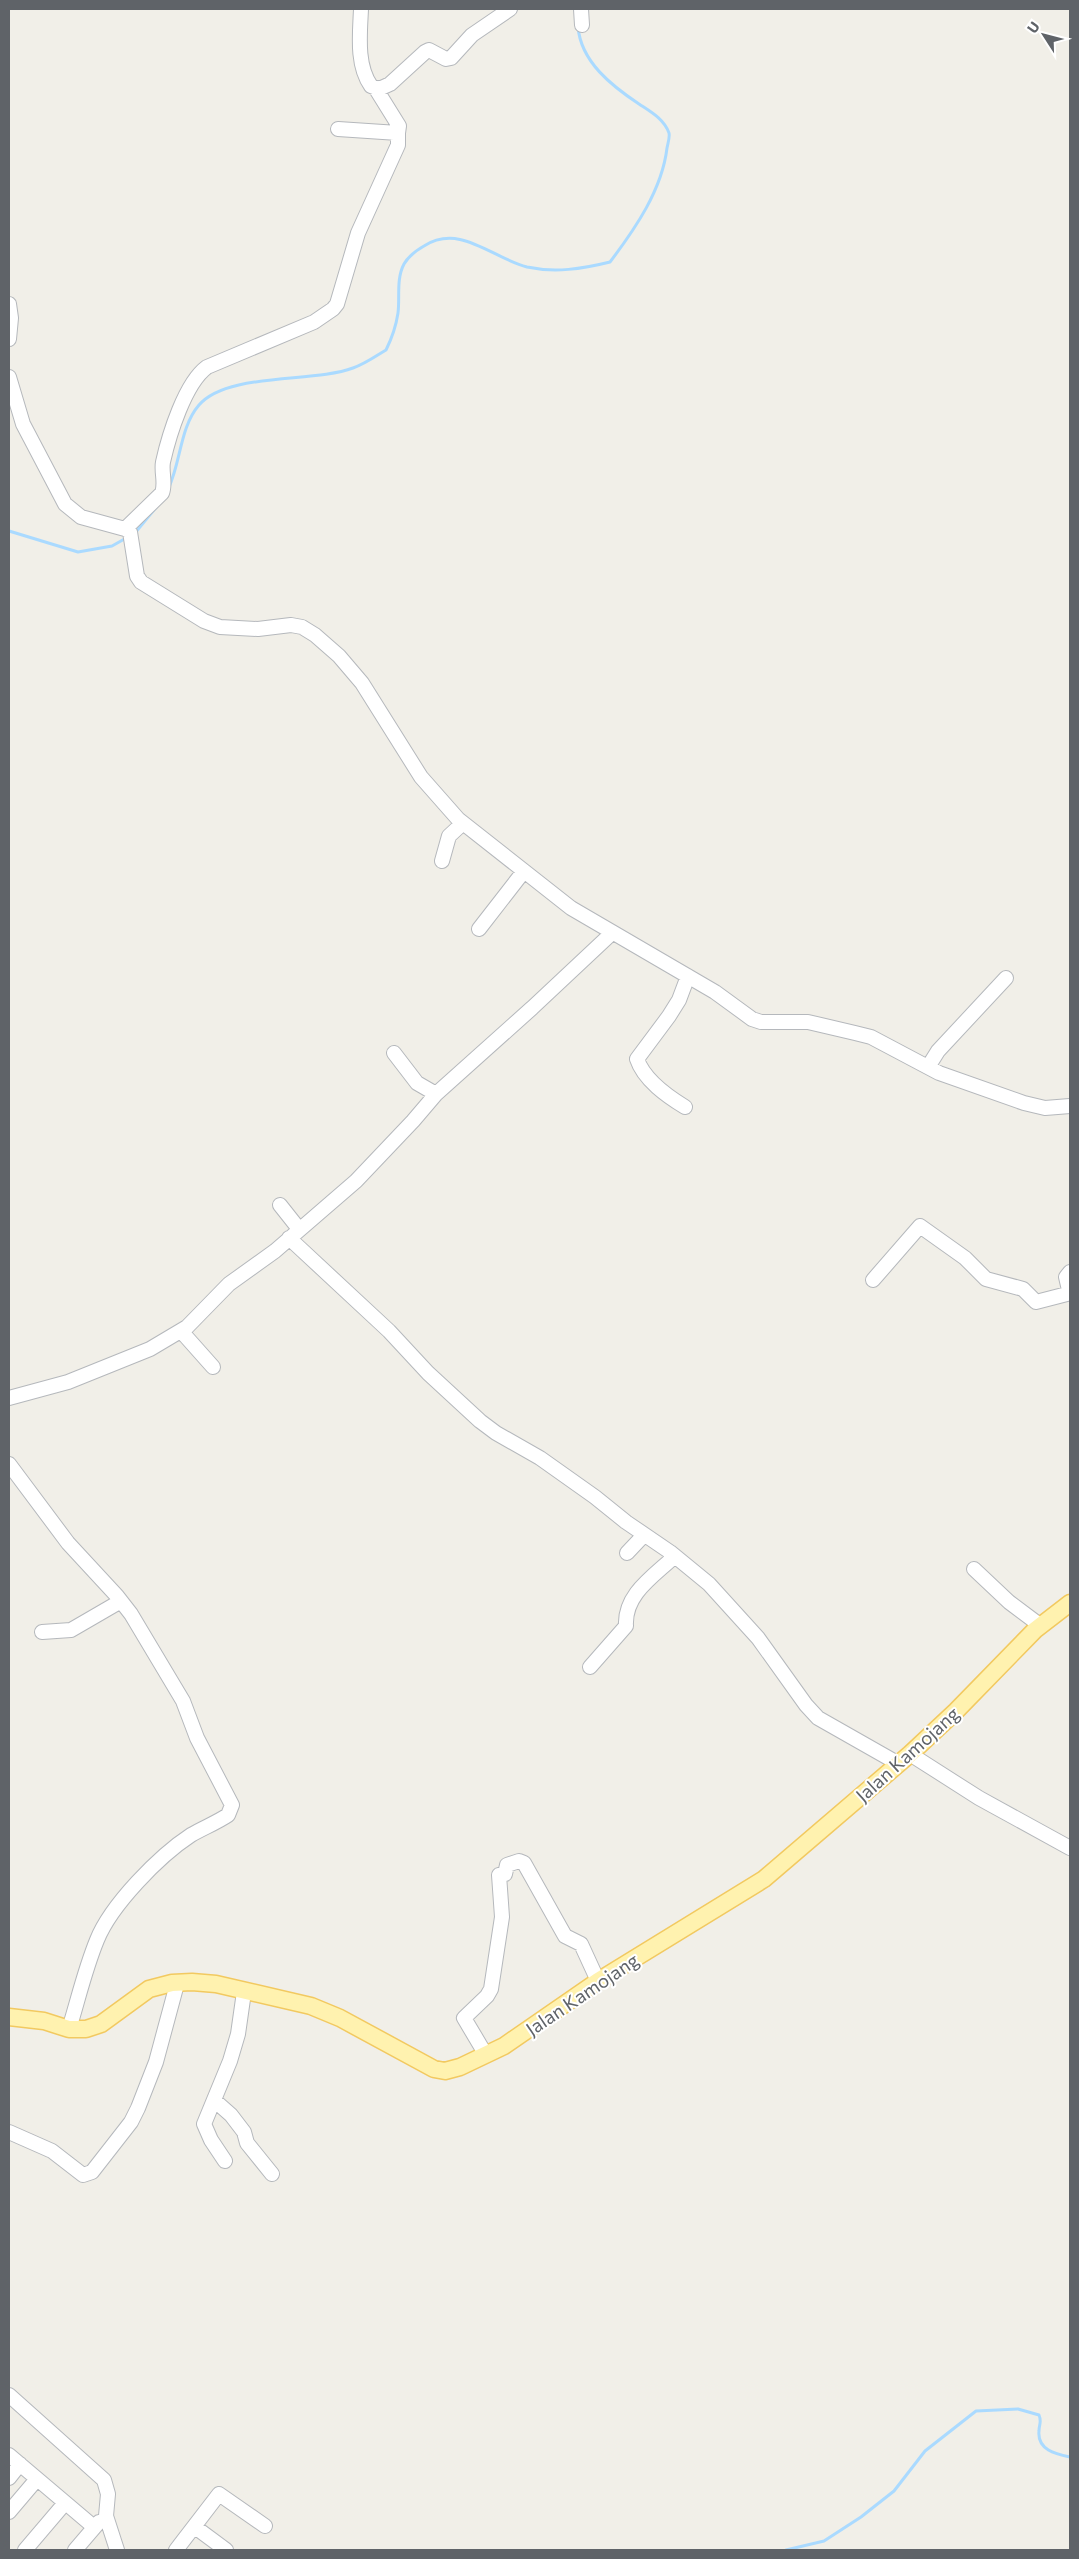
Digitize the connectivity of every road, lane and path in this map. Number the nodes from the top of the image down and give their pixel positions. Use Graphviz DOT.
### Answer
graph roads {
  1 [pos="361,9"];
  2 [pos="510,9"];
  3 [pos="581,9"];
  4 [pos="582,25"];
  5 [pos="376,89"];
  6 [pos="338,129"];
  7 [pos="398,133"];
  8 [pos="9,304"];
  9 [pos="9,340"];
  10 [pos="9,377"];
  11 [pos="129,531"];
  12 [pos="463,823"];
  13 [pos="442,861"];
  14 [pos="524,871"];
  15 [pos="478,928"];
  16 [pos="612,933"];
  17 [pos="688,976"];
  18 [pos="1006,978"];
  19 [pos="394,1053"];
  20 [pos="928,1067"];
  21 [pos="436,1094"];
  22 [pos="1070,1106"];
  23 [pos="685,1107"];
  24 [pos="280,1205"];
  25 [pos="294,1233"];
  26 [pos="1070,1272"];
  27 [pos="872,1280"];
  28 [pos="181,1331"];
  29 [pos="213,1367"];
  30 [pos="9,1398"];
  31 [pos="9,1464"];
  32 [pos="644,1534"];
  33 [pos="627,1553"];
  34 [pos="675,1556"];
  35 [pos="974,1569"];
  36 [pos="121,1601"];
  37 [pos="1070,1603"];
  38 [pos="1041,1626"];
  39 [pos="42,1632"];
  40 [pos="590,1667"];
  41 [pos="904,1759"];
  42 [pos="1070,1848"];
  43 [pos="598,1981"];
  44 [pos="177,1984"];
  45 [pos="244,1992"];
  46 [pos="10,2022"];
  47 [pos="69,2029"];
  48 [pos="486,2055"];
  49 [pos="214,2100"];
  50 [pos="9,2132"];
  51 [pos="225,2161"];
  52 [pos="272,2174"];
  53 [pos="9,2395"];
  54 [pos="14,2459"];
  55 [pos="9,2478"];
  56 [pos="37,2479"];
  57 [pos="65,2503"];
  58 [pos="9,2512"];
  59 [pos="106,2516"];
  60 [pos="265,2526"];
  61 [pos="94,2527"];
  62 [pos="195,2527"];
  63 [pos="26,2550"];
  64 [pos="75,2550"];
  65 [pos="117,2550"];
  66 [pos="176,2550"];
  67 [pos="226,2550"];
  1 -- 5 [label="street"];
  2 -- 5 [label="street"];
  3 -- 4 [label="street"];
  5 -- 7 [label="street"];
  6 -- 7 [label="street"];
  7 -- 11 [label="street"];
  8 -- 9 [label="street"];
  10 -- 11 [label="street"];
  11 -- 12 [label="street"];
  12 -- 13 [label="street"];
  12 -- 14 [label="street"];
  14 -- 15 [label="street"];
  14 -- 16 [label="street"];
  16 -- 17 [label="street"];
  16 -- 21 [label="street"];
  17 -- 20 [label="street"];
  17 -- 23 [label="street"];
  18 -- 20 [label="street"];
  19 -- 21 [label="street"];
  20 -- 22 [label="street"];
  21 -- 25 [label="street"];
  24 -- 25 [label="street"];
  25 -- 28 [label="street"];
  25 -- 32 [label="street"];
  26 -- 27 [label="street"];
  28 -- 29 [label="street"];
  28 -- 30 [label="street"];
  31 -- 36 [label="street"];
  32 -- 33 [label="street"];
  32 -- 34 [label="street"];
  34 -- 40 [label="street"];
  34 -- 41 [label="street"];
  35 -- 38 [label="street"];
  36 -- 39 [label="street"];
  36 -- 47 [label="street"];
  37 -- 38 [label="main road, Jalan Kamojang"];
  38 -- 41 [label="main road, Jalan Kamojang"];
  41 -- 42 [label="street"];
  41 -- 43 [label="main road, Jalan Kamojang"];
  43 -- 48 [label="main road, Jalan Kamojang"];
  43 -- 48 [label="street"];
  44 -- 45 [label="main road, Jalan Kamojang"];
  44 -- 47 [label="main road, Jalan Kamojang"];
  44 -- 50 [label="street"];
  45 -- 48 [label="main road, Jalan Kamojang"];
  45 -- 49 [label="street"];
  46 -- 47 [label="main road, Jalan Kamojang"];
  49 -- 51 [label="street"];
  49 -- 52 [label="street"];
  53 -- 59 [label="street"];
  54 -- 55 [label="street"];
  54 -- 56 [label="street"];
  56 -- 57 [label="street"];
  56 -- 58 [label="street"];
  57 -- 61 [label="street"];
  57 -- 63 [label="street"];
  59 -- 61 [label="street"];
  59 -- 65 [label="street"];
  60 -- 62 [label="street"];
  61 -- 64 [label="street"];
  62 -- 66 [label="street"];
  62 -- 67 [label="street"];
}
